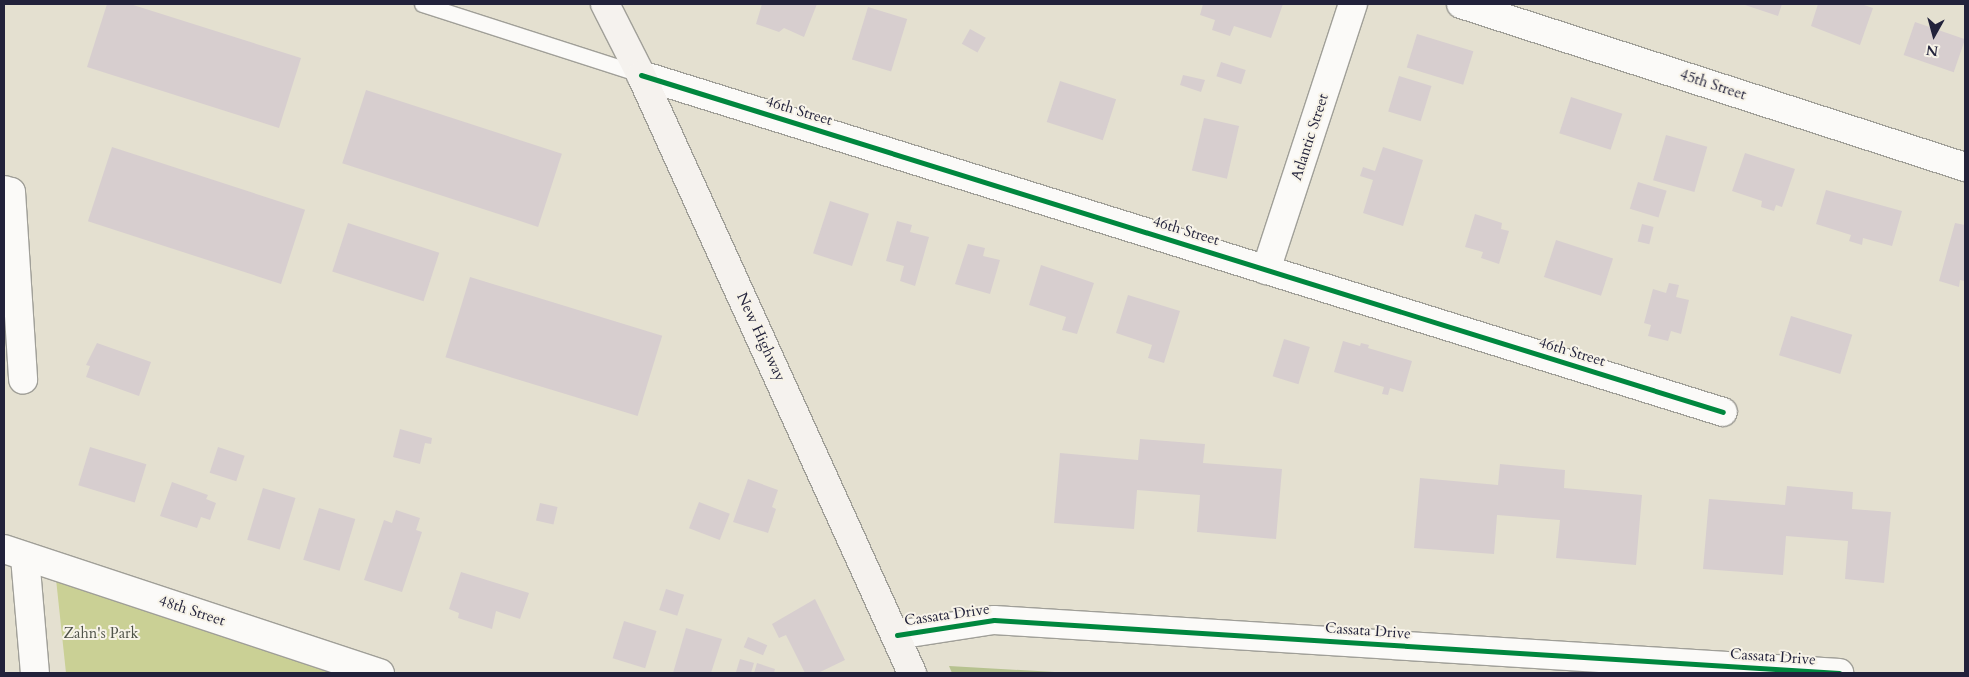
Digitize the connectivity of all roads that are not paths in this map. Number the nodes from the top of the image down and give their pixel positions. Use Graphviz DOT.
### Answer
graph roads {
  1 [pos="422,4"];
  2 [pos="605,4"];
  3 [pos="1353,4"];
  4 [pos="1461,4"];
  5 [pos="641,75"];
  6 [pos="1965,167"];
  7 [pos="7,191"];
  8 [pos="1266,270"];
  9 [pos="23,380"];
  10 [pos="1723,412"];
  11 [pos="15,553"];
  12 [pos="897,635"];
  13 [pos="35,673"];
  14 [pos="380,673"];
  15 [pos="912,673"];
  16 [pos="1839,673"];
  1 -- 5 [label="lane"];
  2 -- 5 [label="main road, New Highway"];
  3 -- 8 [label="street, Atlantic Street"];
  4 -- 6 [label="street, 45th Street"];
  5 -- 8 [label="street, 46th Street"];
  5 -- 12 [label="main road, New Highway"];
  7 -- 9 [label="street"];
  8 -- 10 [label="street, 46th Street"];
  11 -- 13 [label="street"];
  11 -- 14 [label="street, 48th Street"];
  12 -- 15 [label="main road, New Highway"];
  12 -- 16 [label="street, Cassata Drive"];
}
